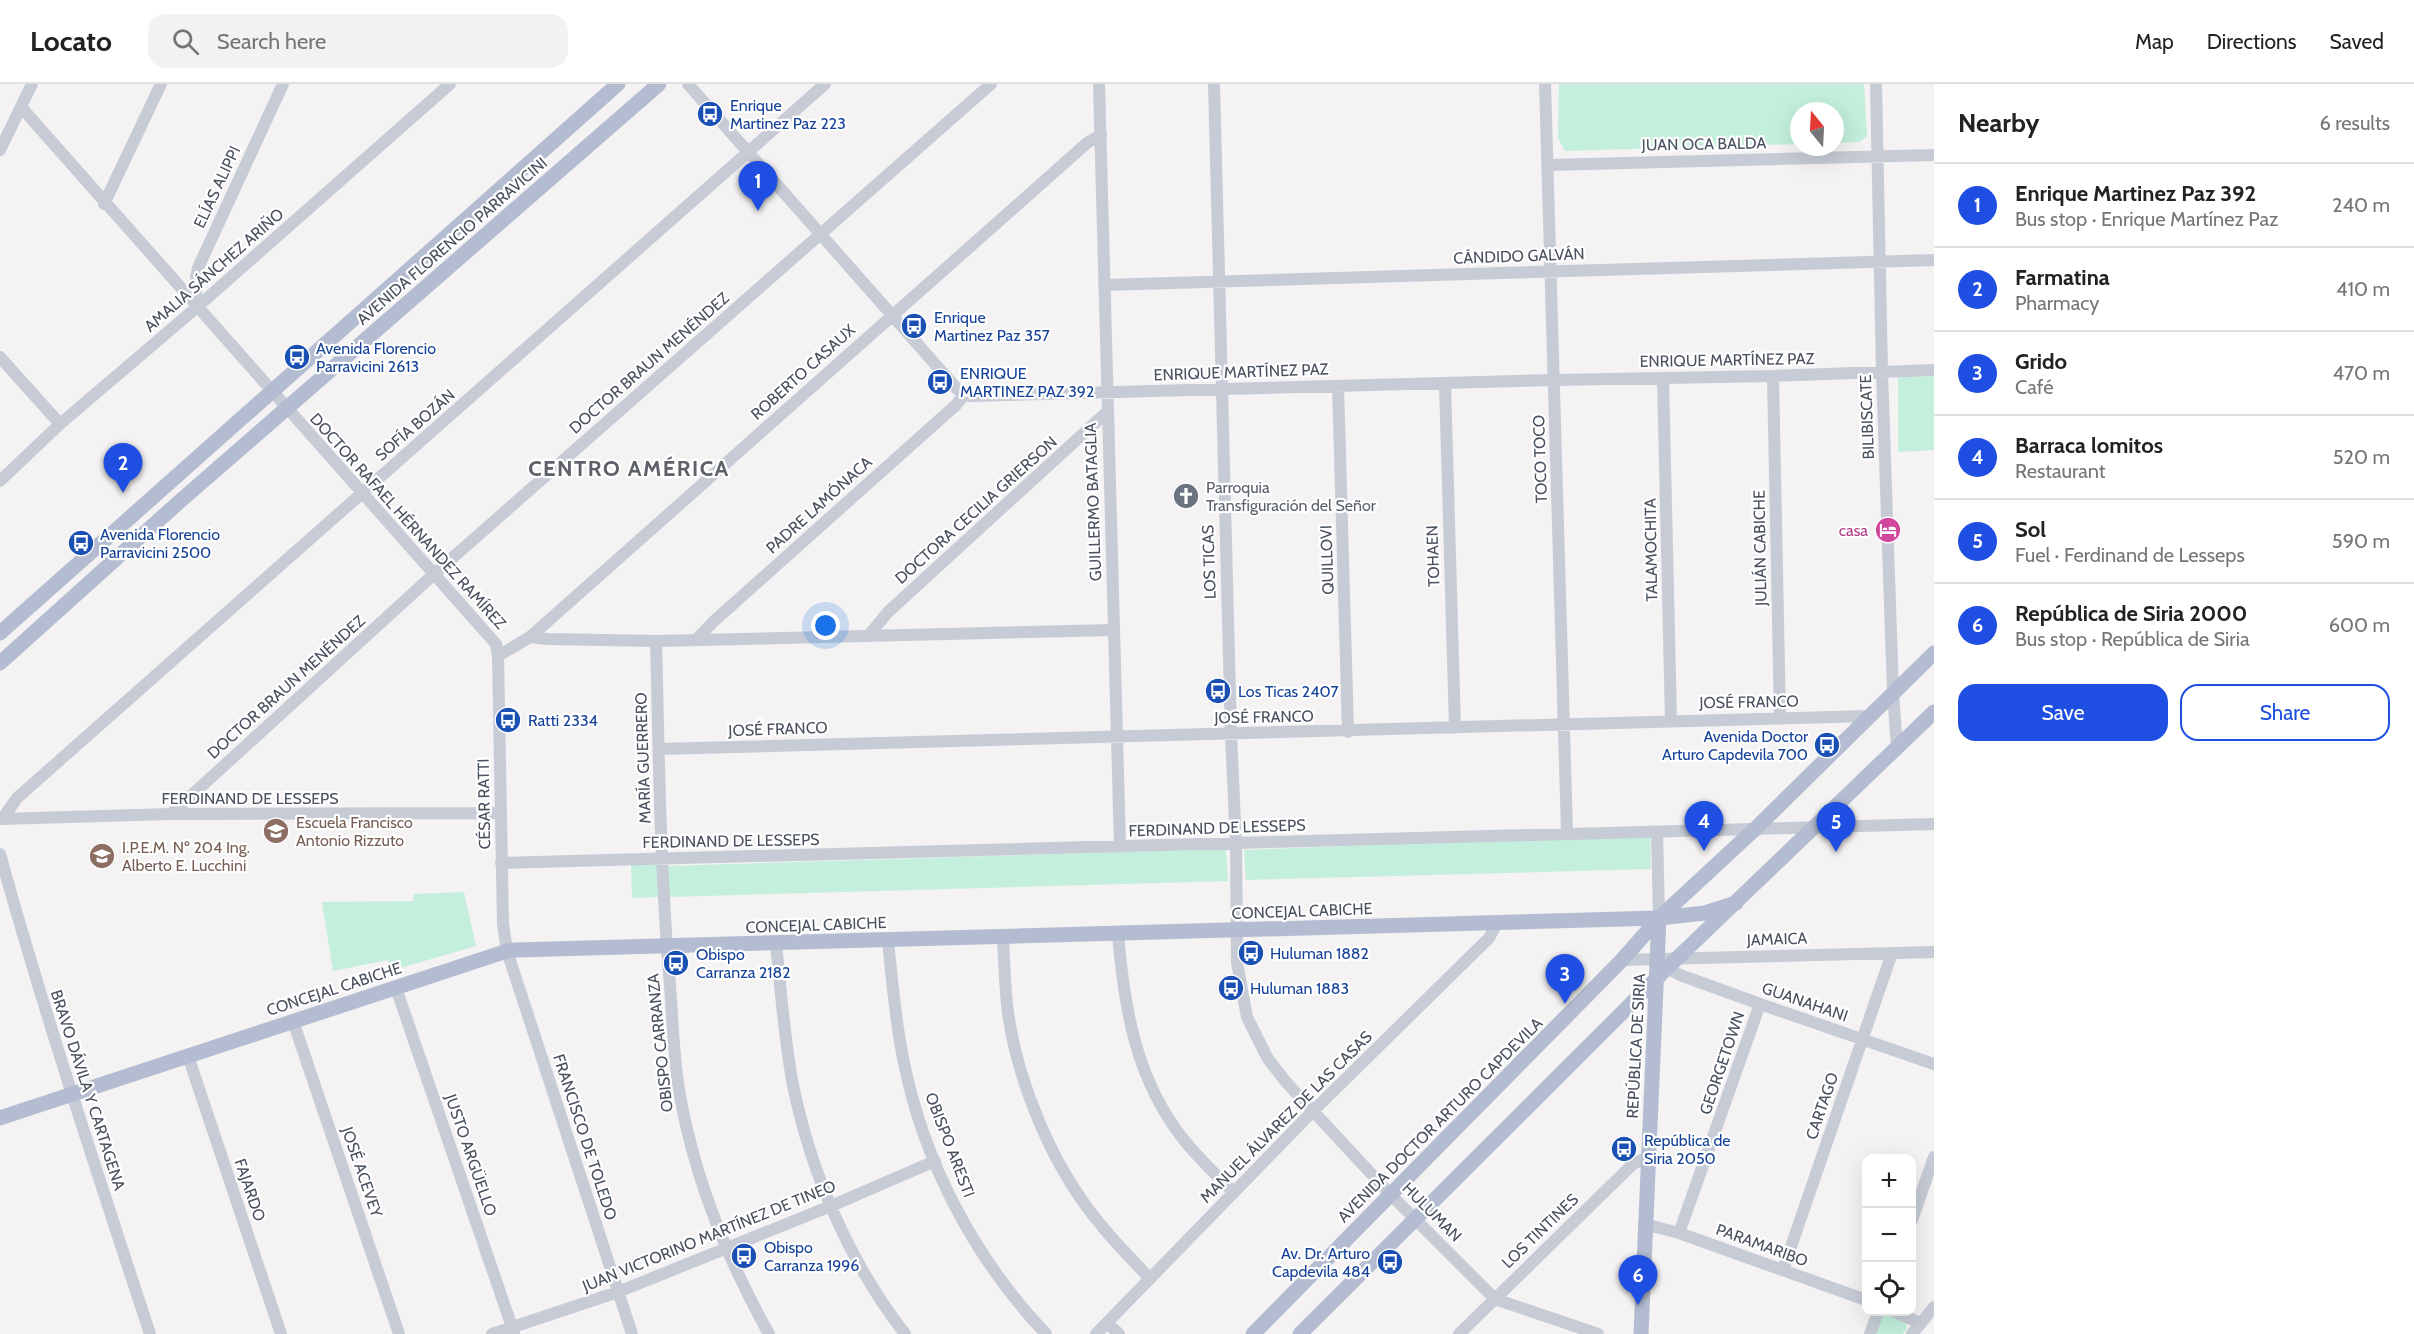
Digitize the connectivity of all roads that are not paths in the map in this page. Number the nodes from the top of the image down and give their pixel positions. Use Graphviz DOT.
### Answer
graph roads {
  1 [pos="32,84"];
  2 [pos="161,84"];
  3 [pos="283,84"];
  4 [pos="450,84"];
  5 [pos="618,84"];
  6 [pos="658,84"];
  7 [pos="688,84"];
  8 [pos="825,84"];
  9 [pos="992,84"];
  10 [pos="1099,84"];
  11 [pos="1214,84"];
  12 [pos="1545,84"];
  13 [pos="1876,84"];
  14 [pos="21,107"];
  15 [pos="1101,135"];
  16 [pos="0,150"];
  17 [pos="748,152"];
  18 [pos="1934,155"];
  19 [pos="1878,156"];
  20 [pos="1548,165"];
  21 [pos="104,204"];
  22 [pos="820,235"];
  23 [pos="1880,260"];
  24 [pos="1934,260"];
  25 [pos="1551,271"];
  26 [pos="1219,281"];
  27 [pos="1104,285"];
  28 [pos="196,308"];
  29 [pos="892,315"];
  30 [pos="0,357"];
  31 [pos="1934,370"];
  32 [pos="1882,372"];
  33 [pos="1773,376"];
  34 [pos="1663,378"];
  35 [pos="1554,380"];
  36 [pos="1445,382"];
  37 [pos="1338,386"];
  38 [pos="1221,389"];
  39 [pos="273,392"];
  40 [pos="1107,393"];
  41 [pos="964,394"];
  42 [pos="286,410"];
  43 [pos="1107,412"];
  44 [pos="60,424"];
  45 [pos="0,481"];
  46 [pos="362,494"];
  47 [pos="433,575"];
  48 [pos="1113,630"];
  49 [pos="0,633"];
  50 [pos="870,634"];
  51 [pos="530,637"];
  52 [pos="697,639"];
  53 [pos="656,641"];
  54 [pos="1934,653"];
  55 [pos="498,656"];
  56 [pos="0,663"];
  57 [pos="1893,693"];
  58 [pos="1934,712"];
  59 [pos="1869,716"];
  60 [pos="1780,718"];
  61 [pos="1671,720"];
  62 [pos="1564,724"];
  63 [pos="1455,728"];
  64 [pos="1348,732"];
  65 [pos="1231,734"];
  66 [pos="1116,737"];
  67 [pos="1897,748"];
  68 [pos="659,749"];
  69 [pos="499,813"];
  70 [pos="171,814"];
  71 [pos="2,818"];
  72 [pos="1934,824"];
  73 [pos="1814,828"];
  74 [pos="1755,829"];
  75 [pos="1657,832"];
  76 [pos="1567,833"];
  77 [pos="1236,844"];
  78 [pos="1120,847"];
  79 [pos="0,854"];
  80 [pos="663,859"];
  81 [pos="501,863"];
  82 [pos="1736,903"];
  83 [pos="1659,918"];
  84 [pos="1497,923"];
  85 [pos="1236,931"];
  86 [pos="1118,934"];
  87 [pos="1003,937"];
  88 [pos="888,940"];
  89 [pos="776,944"];
  90 [pos="666,947"];
  91 [pos="507,951"];
  92 [pos="1934,952"];
  93 [pos="1892,953"];
  94 [pos="1622,960"];
  95 [pos="1665,966"];
  96 [pos="396,987"];
  97 [pos="1760,1004"];
  98 [pos="293,1021"];
  99 [pos="1863,1040"];
  100 [pos="188,1056"];
  101 [pos="1934,1064"];
  102 [pos="71,1094"];
  103 [pos="1313,1111"];
  104 [pos="0,1118"];
  105 [pos="1648,1157"];
  106 [pos="1934,1157"];
  107 [pos="935,1161"];
  108 [pos="1234,1192"];
  109 [pos="1391,1196"];
  110 [pos="831,1206"];
  111 [pos="1915,1208"];
  112 [pos="1415,1220"];
  113 [pos="1644,1224"];
  114 [pos="1679,1233"];
  115 [pos="726,1249"];
  116 [pos="1783,1270"];
  117 [pos="1150,1279"];
  118 [pos="618,1292"];
  119 [pos="1495,1299"];
  120 [pos="1862,1299"];
  121 [pos="1934,1307"];
  122 [pos="1876,1316"];
  123 [pos="1905,1316"];
  124 [pos="1107,1323"];
  125 [pos="1920,1323"];
  126 [pos="514,1331"];
  127 [pos="150,1334"];
  128 [pos="282,1334"];
  129 [pos="399,1334"];
  130 [pos="492,1334"];
  131 [pos="632,1334"];
  132 [pos="769,1334"];
  133 [pos="905,1334"];
  134 [pos="1046,1334"];
  135 [pos="1096,1334"];
  136 [pos="1119,1334"];
  137 [pos="1253,1334"];
  138 [pos="1300,1334"];
  139 [pos="1459,1334"];
  140 [pos="1598,1334"];
  141 [pos="1641,1334"];
  142 [pos="1870,1334"];
  143 [pos="1912,1334"];
  1 -- 14 [label="street"];
  2 -- 21 [label="street"];
  3 -- 28 [label="street, ELÍAS ALIPPI"];
  4 -- 28 [label="street, AMALIA SÁNCHEZ ARIÑO"];
  5 -- 39 [label="main road, AVENIDA FLORENCIO PARRAVICINI"];
  6 -- 42 [label="main road, AVENIDA FLORENCIO PARRAVICINI"];
  7 -- 17 [label="street"];
  8 -- 17 [label="street, SOFÍA BOZÁN"];
  9 -- 22 [label="street, DOCTOR BRAUN MENÉNDEZ"];
  10 -- 15 [label="street, GUILLERMO BATAGLIA"];
  11 -- 26 [label="street, LOS TICAS"];
  12 -- 20 [label="street, TOCO TOCO"];
  13 -- 19 [label="street, BILIBISCATE"];
  14 -- 16 [label="street"];
  14 -- 21 [label="street, DOCTOR RAFAEL HÉRNANDEZ RAMÍREZ"];
  15 -- 27 [label="street, GUILLERMO BATAGLIA"];
  15 -- 29 [label="street, ROBERTO CASAUX"];
  17 -- 22 [label="street"];
  17 -- 46 [label="street, SOFÍA BOZÁN"];
  18 -- 19 [label="street, JUAN OCA BALDA"];
  19 -- 20 [label="street, JUAN OCA BALDA"];
  19 -- 23 [label="street, BILIBISCATE"];
  20 -- 25 [label="street, TOCO TOCO"];
  21 -- 28 [label="street, DOCTOR RAFAEL HÉRNANDEZ RAMÍREZ"];
  22 -- 29 [label="street"];
  22 -- 47 [label="street, DOCTOR BRAUN MENÉNDEZ"];
  23 -- 24 [label="street, CÁNDIDO GALVÁN"];
  23 -- 25 [label="street, CÁNDIDO GALVÁN"];
  23 -- 32 [label="street, BILIBISCATE"];
  25 -- 26 [label="street, CÁNDIDO GALVÁN"];
  25 -- 35 [label="street, TOCO TOCO"];
  26 -- 27 [label="street, CÁNDIDO GALVÁN"];
  26 -- 38 [label="street, LOS TICAS"];
  27 -- 40 [label="street, GUILLERMO BATAGLIA"];
  28 -- 39 [label="street, DOCTOR RAFAEL HÉRNANDEZ RAMÍREZ"];
  28 -- 44 [label="street, AMALIA SÁNCHEZ ARIÑO"];
  29 -- 41 [label="street"];
  29 -- 51 [label="street, ROBERTO CASAUX"];
  30 -- 44 [label="street"];
  31 -- 32 [label="street, ENRIQUE MARTÍNEZ PAZ"];
  32 -- 33 [label="street, ENRIQUE MARTÍNEZ PAZ"];
  32 -- 57 [label="street, BILIBISCATE"];
  33 -- 34 [label="street, ENRIQUE MARTÍNEZ PAZ"];
  33 -- 60 [label="street, JULIÁN CABICHE"];
  34 -- 35 [label="street, ENRIQUE MARTÍNEZ PAZ"];
  34 -- 61 [label="street, TALAMOCHITA"];
  35 -- 36 [label="street, ENRIQUE MARTÍNEZ PAZ"];
  35 -- 62 [label="street, TOCO TOCO"];
  36 -- 37 [label="street, ENRIQUE MARTÍNEZ PAZ"];
  36 -- 63 [label="street, TOHAEN"];
  37 -- 38 [label="street, ENRIQUE MARTÍNEZ PAZ"];
  37 -- 64 [label="street, QUILLOVI"];
  38 -- 40 [label="street, ENRIQUE MARTÍNEZ PAZ"];
  38 -- 65 [label="street, LOS TICAS"];
  39 -- 42 [label="street, DOCTOR RAFAEL HÉRNANDEZ RAMÍREZ"];
  39 -- 49 [label="main road, AVENIDA FLORENCIO PARRAVICINI"];
  40 -- 41 [label="street, ENRIQUE MARTÍNEZ PAZ"];
  40 -- 43 [label="street, GUILLERMO BATAGLIA"];
  41 -- 52 [label="street, PADRE LAMÓNACA"];
  42 -- 46 [label="street, DOCTOR RAFAEL HÉRNANDEZ RAMÍREZ"];
  42 -- 56 [label="main road, AVENIDA FLORENCIO PARRAVICINI"];
  43 -- 48 [label="street, GUILLERMO BATAGLIA"];
  43 -- 50 [label="street, DOCTORA CECILIA GRIERSON"];
  44 -- 45 [label="street, AMALIA SÁNCHEZ ARIÑO"];
  46 -- 47 [label="street, DOCTOR RAFAEL HÉRNANDEZ RAMÍREZ"];
  46 -- 71 [label="street, SOFÍA BOZÁN"];
  47 -- 55 [label="street, DOCTOR RAFAEL HÉRNANDEZ RAMÍREZ"];
  47 -- 70 [label="street, DOCTOR BRAUN MENÉNDEZ"];
  48 -- 50 [label="street"];
  48 -- 66 [label="street, GUILLERMO BATAGLIA"];
  50 -- 52 [label="street"];
  51 -- 53 [label="street"];
  51 -- 55 [label="street, DOCTOR RAFAEL HÉRNANDEZ RAMÍREZ"];
  52 -- 53 [label="street"];
  53 -- 68 [label="street, MARÍA GUERRERO"];
  54 -- 57 [label="main road, AVENIDA DOCTOR ARTURO CAPDEVILA"];
  55 -- 69 [label="street, CÉSAR RATTI"];
  57 -- 59 [label="main road, AVENIDA DOCTOR ARTURO CAPDEVILA"];
  57 -- 67 [label="street, BILIBISCATE"];
  58 -- 67 [label="main road"];
  59 -- 60 [label="street, JOSÉ FRANCO"];
  59 -- 74 [label="main road, AVENIDA DOCTOR ARTURO CAPDEVILA"];
  60 -- 61 [label="street, JOSÉ FRANCO"];
  61 -- 62 [label="street, JOSÉ FRANCO"];
  62 -- 63 [label="street, JOSÉ FRANCO"];
  62 -- 76 [label="street, TOCO TOCO"];
  63 -- 64 [label="street, JOSÉ FRANCO"];
  64 -- 65 [label="street, JOSÉ FRANCO"];
  65 -- 66 [label="street, JOSÉ FRANCO"];
  65 -- 77 [label="street, LOS TICAS"];
  66 -- 68 [label="street, JOSÉ FRANCO"];
  66 -- 78 [label="street, GUILLERMO BATAGLIA"];
  67 -- 73 [label="main road"];
  68 -- 80 [label="street, MARÍA GUERRERO"];
  69 -- 70 [label="street, FERDINAND DE LESSEPS"];
  69 -- 81 [label="street, CÉSAR RATTI"];
  70 -- 71 [label="street, FERDINAND DE LESSEPS"];
  72 -- 73 [label="street, FERDINAND DE LESSEPS"];
  73 -- 74 [label="street, FERDINAND DE LESSEPS"];
  73 -- 82 [label="main road"];
  74 -- 75 [label="street, FERDINAND DE LESSEPS"];
  74 -- 83 [label="main road, AVENIDA DOCTOR ARTURO CAPDEVILA"];
  75 -- 76 [label="street, FERDINAND DE LESSEPS"];
  75 -- 83 [label="street, REPÚBLICA DE SIRIA"];
  76 -- 77 [label="street, FERDINAND DE LESSEPS"];
  77 -- 78 [label="street, FERDINAND DE LESSEPS"];
  77 -- 85 [label="street, LOS TICAS"];
  78 -- 80 [label="street, FERDINAND DE LESSEPS"];
  79 -- 102 [label="street, BRAVO DÁVILA Y CARTAGENA"];
  80 -- 81 [label="street, FERDINAND DE LESSEPS"];
  80 -- 90 [label="street, MARÍA GUERRERO"];
  81 -- 91 [label="street, CÉSAR RATTI"];
  82 -- 83 [label="main road, CONCEJAL CABICHE"];
  82 -- 95 [label="main road"];
  83 -- 84 [label="main road, CONCEJAL CABICHE"];
  83 -- 94 [label="main road, AVENIDA DOCTOR ARTURO CAPDEVILA"];
  83 -- 95 [label="main road, REPÚBLICA DE SIRIA"];
  84 -- 85 [label="main road, CONCEJAL CABICHE"];
  84 -- 103 [label="street, MANUEL ÁLVAREZ DE LAS CASAS"];
  85 -- 86 [label="main road, CONCEJAL CABICHE"];
  85 -- 103 [label="street, HULUMAN"];
  86 -- 87 [label="main road, CONCEJAL CABICHE"];
  86 -- 108 [label="street"];
  87 -- 88 [label="main road, CONCEJAL CABICHE"];
  87 -- 117 [label="street"];
  88 -- 89 [label="main road, CONCEJAL CABICHE"];
  88 -- 107 [label="street, OBISPO ARESTI"];
  89 -- 90 [label="main road, CONCEJAL CABICHE"];
  89 -- 110 [label="street"];
  90 -- 91 [label="main road, CONCEJAL CABICHE"];
  90 -- 115 [label="street, OBISPO CARRANZA"];
  91 -- 96 [label="main road, CONCEJAL CABICHE"];
  91 -- 118 [label="street, FRANCISCO DE TOLEDO"];
  92 -- 93 [label="street, JAMAICA"];
  93 -- 95 [label="street, JAMAICA"];
  93 -- 99 [label="street, CARTAGO"];
  94 -- 95 [label="street, JAMAICA"];
  94 -- 109 [label="main road, AVENIDA DOCTOR ARTURO CAPDEVILA"];
  95 -- 97 [label="street, GUANAHANI"];
  95 -- 105 [label="main road, REPÚBLICA DE SIRIA"];
  95 -- 112 [label="main road"];
  96 -- 98 [label="main road, CONCEJAL CABICHE"];
  96 -- 126 [label="street, JUSTO ARGÜELLO"];
  97 -- 99 [label="street, GUANAHANI"];
  97 -- 114 [label="street, GEORGETOWN"];
  98 -- 100 [label="main road, CONCEJAL CABICHE"];
  98 -- 129 [label="street, JOSÉ ACEVEY"];
  99 -- 101 [label="street, GUANAHANI"];
  99 -- 116 [label="street, CARTAGO"];
  100 -- 102 [label="main road, CONCEJAL CABICHE"];
  100 -- 128 [label="street, FAJARDO"];
  102 -- 104 [label="main road, CONCEJAL CABICHE"];
  102 -- 127 [label="street, BRAVO DÁVILA Y CARTAGENA"];
  103 -- 108 [label="street, MANUEL ÁLVAREZ DE LAS CASAS"];
  103 -- 109 [label="street, HULUMAN"];
  105 -- 113 [label="main road, REPÚBLICA DE SIRIA"];
  105 -- 119 [label="street, LOS TINTINES"];
  106 -- 111 [label="street"];
  107 -- 110 [label="street, JUAN VICTORINO MARTÍNEZ DE TINEO"];
  107 -- 134 [label="street, OBISPO ARESTI"];
  108 -- 117 [label="street, MANUEL ÁLVAREZ DE LAS CASAS"];
  109 -- 112 [label="street, HULUMAN"];
  109 -- 137 [label="main road, AVENIDA DOCTOR ARTURO CAPDEVILA"];
  110 -- 115 [label="street, JUAN VICTORINO MARTÍNEZ DE TINEO"];
  110 -- 133 [label="street"];
  112 -- 119 [label="street, HULUMAN"];
  112 -- 138 [label="main road"];
  113 -- 114 [label="street, PARAMARIBO"];
  113 -- 141 [label="main road, REPÚBLICA DE SIRIA"];
  114 -- 116 [label="street, PARAMARIBO"];
  115 -- 118 [label="street, JUAN VICTORINO MARTÍNEZ DE TINEO"];
  115 -- 132 [label="street, OBISPO CARRANZA"];
  116 -- 120 [label="street, PARAMARIBO"];
  117 -- 124 [label="street, MANUEL ÁLVAREZ DE LAS CASAS"];
  118 -- 126 [label="street, JUAN VICTORINO MARTÍNEZ DE TINEO"];
  118 -- 131 [label="street, FRANCISCO DE TOLEDO"];
  119 -- 139 [label="street, LOS TINTINES"];
  119 -- 140 [label="street, HULUMAN"];
  121 -- 125 [label="street"];
  122 -- 142 [label="street"];
  123 -- 125 [label="street"];
  124 -- 135 [label="street, MANUEL ÁLVAREZ DE LAS CASAS"];
  124 -- 136 [label="street"];
  125 -- 143 [label="street"];
  126 -- 130 [label="street, JUAN VICTORINO MARTÍNEZ DE TINEO"];
}
